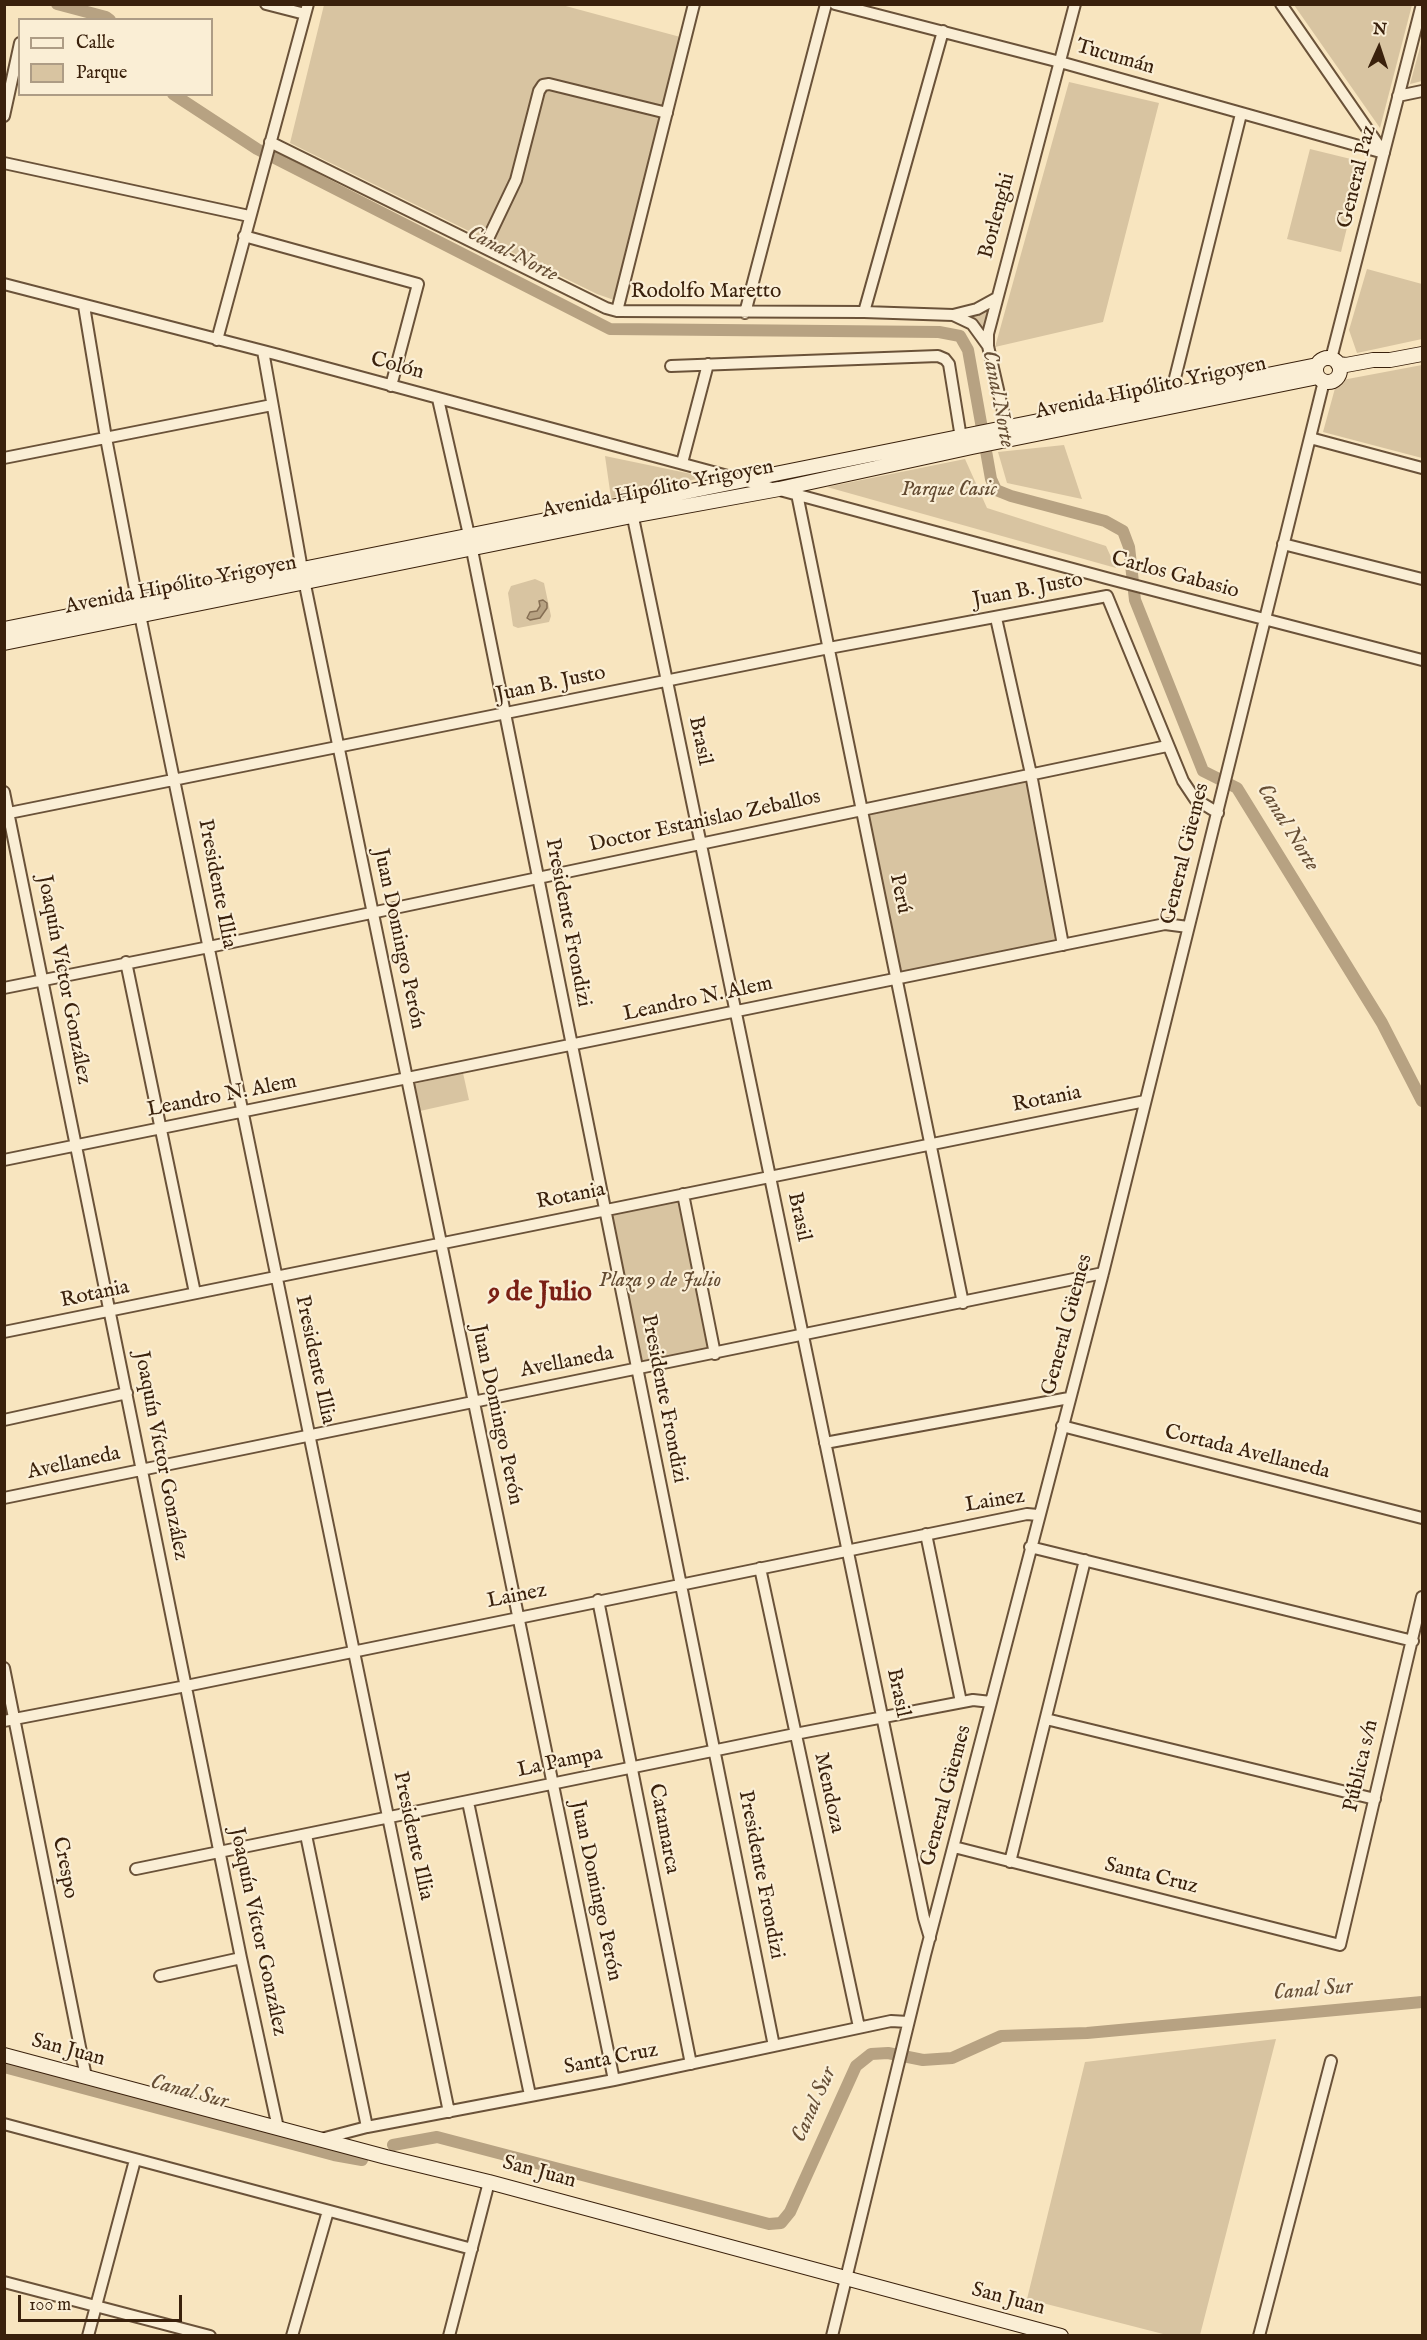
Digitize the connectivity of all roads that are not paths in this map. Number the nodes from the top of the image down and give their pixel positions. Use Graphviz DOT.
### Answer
graph roads {
  1 [pos="266,4"];
  2 [pos="694,4"];
  3 [pos="826,4"];
  4 [pos="835,4"];
  5 [pos="1075,4"];
  6 [pos="1281,4"];
  7 [pos="1422,4"];
  8 [pos="306,9"];
  9 [pos="943,32"];
  10 [pos="18,52"];
  11 [pos="1060,62"];
  12 [pos="1422,90"];
  13 [pos="1398,96"];
  14 [pos="667,113"];
  15 [pos="1241,114"];
  16 [pos="4,116"];
  17 [pos="270,142"];
  18 [pos="1384,153"];
  19 [pos="4,163"];
  20 [pos="249,216"];
  21 [pos="244,236"];
  22 [pos="484,247"];
  23 [pos="4,284"];
  24 [pos="997,298"];
  25 [pos="84,306"];
  26 [pos="617,311"];
  27 [pos="864,312"];
  28 [pos="745,313"];
  29 [pos="953,315"];
  30 [pos="217,340"];
  31 [pos="988,346"];
  32 [pos="263,351"];
  33 [pos="1422,354"];
  34 [pos="708,364"];
  35 [pos="671,366"];
  36 [pos="1328,370"];
  37 [pos="391,386"];
  38 [pos="438,399"];
  39 [pos="1172,400"];
  40 [pos="272,405"];
  41 [pos="1001,435"];
  42 [pos="106,438"];
  43 [pos="1310,438"];
  44 [pos="967,442"];
  45 [pos="4,458"];
  46 [pos="682,463"];
  47 [pos="1422,468"];
  48 [pos="745,481"];
  49 [pos="779,489"];
  50 [pos="797,494"];
  51 [pos="631,509"];
  52 [pos="470,542"];
  53 [pos="1283,544"];
  54 [pos="303,575"];
  55 [pos="1422,579"];
  56 [pos="1113,580"];
  57 [pos="1107,596"];
  58 [pos="139,608"];
  59 [pos="996,618"];
  60 [pos="1265,620"];
  61 [pos="4,629"];
  62 [pos="4,643"];
  63 [pos="829,648"];
  64 [pos="1422,660"];
  65 [pos="666,681"];
  66 [pos="505,715"];
  67 [pos="1167,746"];
  68 [pos="338,747"];
  69 [pos="1031,774"];
  70 [pos="175,781"];
  71 [pos="4,792"];
  72 [pos="862,810"];
  73 [pos="1218,813"];
  74 [pos="7,814"];
  75 [pos="700,843"];
  76 [pos="538,877"];
  77 [pos="373,913"];
  78 [pos="1188,927"];
  79 [pos="1063,945"];
  80 [pos="209,947"];
  81 [pos="126,962"];
  82 [pos="896,979"];
  83 [pos="43,981"];
  84 [pos="4,988"];
  85 [pos="735,1012"];
  86 [pos="572,1045"];
  87 [pos="407,1079"];
  88 [pos="1145,1101"];
  89 [pos="243,1112"];
  90 [pos="161,1129"];
  91 [pos="930,1144"];
  92 [pos="76,1146"];
  93 [pos="4,1160"];
  94 [pos="769,1177"];
  95 [pos="683,1194"];
  96 [pos="605,1210"];
  97 [pos="441,1243"];
  98 [pos="1103,1273"];
  99 [pos="277,1276"];
  100 [pos="195,1293"];
  101 [pos="963,1303"];
  102 [pos="111,1312"];
  103 [pos="4,1332"];
  104 [pos="802,1336"];
  105 [pos="715,1353"];
  106 [pos="637,1369"];
  107 [pos="128,1393"];
  108 [pos="1069,1398"];
  109 [pos="474,1402"];
  110 [pos="4,1420"];
  111 [pos="1062,1426"];
  112 [pos="310,1436"];
  113 [pos="825,1443"];
  114 [pos="143,1470"];
  115 [pos="4,1498"];
  116 [pos="1038,1515"];
  117 [pos="1422,1518"];
  118 [pos="927,1534"];
  119 [pos="1030,1547"];
  120 [pos="847,1550"];
  121 [pos="1085,1560"];
  122 [pos="760,1568"];
  123 [pos="681,1584"];
  124 [pos="1422,1597"];
  125 [pos="598,1600"];
  126 [pos="518,1617"];
  127 [pos="1413,1641"];
  128 [pos="354,1650"];
  129 [pos="4,1668"];
  130 [pos="186,1686"];
  131 [pos="991,1701"];
  132 [pos="961,1702"];
  133 [pos="882,1718"];
  134 [pos="1046,1719"];
  135 [pos="10,1720"];
  136 [pos="795,1734"];
  137 [pos="715,1751"];
  138 [pos="631,1769"];
  139 [pos="553,1785"];
  140 [pos="1375,1799"];
  141 [pos="468,1802"];
  142 [pos="388,1818"];
  143 [pos="306,1835"];
  144 [pos="954,1848"];
  145 [pos="220,1853"];
  146 [pos="1010,1862"];
  147 [pos="136,1869"];
  148 [pos="930,1938"];
  149 [pos="1340,1945"];
  150 [pos="241,1958"];
  151 [pos="160,1976"];
  152 [pos="908,2022"];
  153 [pos="859,2027"];
  154 [pos="774,2046"];
  155 [pos="4,2055"];
  156 [pos="1331,2061"];
  157 [pos="691,2064"];
  158 [pos="86,2077"];
  159 [pos="614,2080"];
  160 [pos="530,2096"];
  161 [pos="449,2112"];
  162 [pos="4,2124"];
  163 [pos="368,2127"];
  164 [pos="278,2128"];
  165 [pos="320,2139"];
  166 [pos="135,2160"];
  167 [pos="489,2182"];
  168 [pos="328,2211"];
  169 [pos="472,2249"];
  170 [pos="848,2279"];
  171 [pos="4,2282"];
  172 [pos="96,2306"];
  173 [pos="88,2336"];
  174 [pos="210,2336"];
  175 [pos="292,2336"];
  176 [pos="449,2336"];
  177 [pos="832,2336"];
  178 [pos="1061,2336"];
  179 [pos="1259,2336"];
  1 -- 8 [label="street"];
  2 -- 14 [label="street"];
  3 -- 28 [label="street"];
  4 -- 9 [label="street, Tucumán"];
  5 -- 11 [label="street, Borlenghi"];
  6 -- 18 [label="street"];
  7 -- 13 [label="street, General Paz"];
  8 -- 17 [label="street"];
  9 -- 11 [label="street, Tucumán"];
  9 -- 27 [label="street"];
  10 -- 16 [label="street"];
  11 -- 15 [label="street, Tucumán"];
  11 -- 24 [label="street, Borlenghi"];
  12 -- 13 [label="street"];
  13 -- 18 [label="street, General Paz"];
  14 -- 22 [label="street"];
  14 -- 26 [label="street"];
  15 -- 18 [label="street, Tucumán"];
  15 -- 39 [label="street"];
  17 -- 20 [label="street"];
  17 -- 22 [label="street, Rodolfo Maretto"];
  18 -- 36 [label="street, General Paz"];
  19 -- 20 [label="street"];
  20 -- 21 [label="street"];
  21 -- 30 [label="street"];
  21 -- 37 [label="street"];
  22 -- 26 [label="street, Rodolfo Maretto"];
  23 -- 25 [label="street, Colón"];
  24 -- 29 [label="street"];
  24 -- 31 [label="street, Borlenghi"];
  25 -- 30 [label="street, Colón"];
  25 -- 42 [label="street, Presidente Illia"];
  26 -- 28 [label="street, Rodolfo Maretto"];
  27 -- 28 [label="street, Rodolfo Maretto"];
  27 -- 29 [label="street, Rodolfo Maretto"];
  29 -- 31 [label="street"];
  30 -- 32 [label="street, Colón"];
  31 -- 41 [label="street, Borlenghi"];
  32 -- 37 [label="street, Colón"];
  32 -- 40 [label="street, Juan Domingo Perón"];
  33 -- 36 [label="street, Avenida Hipólito Yrigoyen"];
  34 -- 35 [label="street"];
  34 -- 44 [label="street"];
  34 -- 46 [label="street"];
  36 -- 39 [label="street, Avenida Hipólito Yrigoyen"];
  36 -- 43 [label="street, General Güemes"];
  37 -- 38 [label="street, Colón"];
  38 -- 46 [label="street, Colón"];
  38 -- 52 [label="street, Presidente Frondizi"];
  39 -- 41 [label="street, Avenida Hipólito Yrigoyen"];
  40 -- 42 [label="street"];
  40 -- 54 [label="street, Juan Domingo Perón"];
  41 -- 44 [label="street, Avenida Hipólito Yrigoyen"];
  42 -- 45 [label="street"];
  42 -- 58 [label="street, Presidente Illia"];
  43 -- 47 [label="street"];
  43 -- 53 [label="street, General Güemes"];
  44 -- 48 [label="street, Avenida Hipólito Yrigoyen"];
  44 -- 49 [label="street, Avenida Hipólito Yrigoyen"];
  46 -- 48 [label="street, Colón"];
  48 -- 49 [label="street, Colón"];
  48 -- 51 [label="street, Avenida Hipólito Yrigoyen"];
  49 -- 50 [label="street, Carlos Gabasio"];
  49 -- 51 [label="street, Avenida Hipólito Yrigoyen"];
  50 -- 56 [label="street, Carlos Gabasio"];
  50 -- 63 [label="street, Perú"];
  51 -- 52 [label="street, Avenida Hipólito Yrigoyen"];
  51 -- 65 [label="street, Brasil"];
  52 -- 54 [label="street, Avenida Hipólito Yrigoyen"];
  52 -- 66 [label="street, Presidente Frondizi"];
  53 -- 55 [label="street"];
  53 -- 60 [label="street, General Güemes"];
  54 -- 58 [label="street, Avenida Hipólito Yrigoyen"];
  54 -- 68 [label="street, Juan Domingo Perón"];
  56 -- 57 [label="street"];
  56 -- 60 [label="street, Carlos Gabasio"];
  57 -- 59 [label="street, Juan B. Justo"];
  57 -- 67 [label="street"];
  58 -- 61 [label="street, Avenida Hipólito Yrigoyen"];
  58 -- 62 [label="street, Avenida Hipólito Yrigoyen"];
  58 -- 70 [label="street, Presidente Illia"];
  59 -- 63 [label="street, Juan B. Justo"];
  59 -- 69 [label="street"];
  60 -- 64 [label="street, Carlos Gabasio"];
  60 -- 73 [label="street, General Güemes"];
  63 -- 65 [label="street, Juan B. Justo"];
  63 -- 72 [label="street, Perú"];
  65 -- 66 [label="street, Juan B. Justo"];
  65 -- 75 [label="street, Brasil"];
  66 -- 68 [label="street, Juan B. Justo"];
  66 -- 76 [label="street, Presidente Frondizi"];
  67 -- 69 [label="street, Doctor Estanislao Zeballos"];
  67 -- 73 [label="street"];
  68 -- 70 [label="street, Juan B. Justo"];
  68 -- 77 [label="street, Juan Domingo Perón"];
  69 -- 72 [label="street, Doctor Estanislao Zeballos"];
  69 -- 79 [label="street"];
  70 -- 74 [label="street, Juan B. Justo"];
  70 -- 80 [label="street, Presidente Illia"];
  71 -- 74 [label="street, Joaquín Víctor González"];
  72 -- 75 [label="street, Doctor Estanislao Zeballos"];
  72 -- 82 [label="street, Perú"];
  73 -- 78 [label="street, General Güemes"];
  74 -- 83 [label="street, Joaquín Víctor González"];
  75 -- 76 [label="street, Doctor Estanislao Zeballos"];
  75 -- 85 [label="street, Brasil"];
  76 -- 77 [label="street, Doctor Estanislao Zeballos"];
  76 -- 86 [label="street, Presidente Frondizi"];
  77 -- 80 [label="street, Doctor Estanislao Zeballos"];
  77 -- 87 [label="street, Juan Domingo Perón"];
  78 -- 79 [label="street, Leandro N. Alem"];
  78 -- 88 [label="street, General Güemes"];
  79 -- 82 [label="street, Leandro N. Alem"];
  80 -- 81 [label="street, Doctor Estanislao Zeballos"];
  80 -- 89 [label="street, Presidente Illia"];
  81 -- 83 [label="street, Doctor Estanislao Zeballos"];
  81 -- 90 [label="street"];
  82 -- 85 [label="street, Leandro N. Alem"];
  82 -- 91 [label="street, Perú"];
  83 -- 84 [label="street, Doctor Estanislao Zeballos"];
  83 -- 92 [label="street, Joaquín Víctor González"];
  85 -- 86 [label="street, Leandro N. Alem"];
  85 -- 94 [label="street, Brasil"];
  86 -- 87 [label="street, Leandro N. Alem"];
  86 -- 96 [label="street, Presidente Frondizi"];
  87 -- 89 [label="street, Leandro N. Alem"];
  87 -- 97 [label="street, Juan Domingo Perón"];
  88 -- 91 [label="street, Rotania"];
  88 -- 98 [label="street, General Güemes"];
  89 -- 90 [label="street, Leandro N. Alem"];
  89 -- 99 [label="street, Presidente Illia"];
  90 -- 92 [label="street, Leandro N. Alem"];
  90 -- 100 [label="street"];
  91 -- 94 [label="street, Rotania"];
  91 -- 101 [label="street, Perú"];
  92 -- 93 [label="street, Leandro N. Alem"];
  92 -- 102 [label="street, Joaquín Víctor González"];
  94 -- 95 [label="street, Rotania"];
  94 -- 104 [label="street, Brasil"];
  95 -- 96 [label="street, Rotania"];
  95 -- 105 [label="street"];
  96 -- 97 [label="street, Rotania"];
  96 -- 106 [label="street, Presidente Frondizi"];
  97 -- 99 [label="street, Rotania"];
  97 -- 109 [label="street, Juan Domingo Perón"];
  98 -- 101 [label="street, Avellaneda"];
  98 -- 108 [label="street, General Güemes"];
  99 -- 100 [label="street, Rotania"];
  99 -- 112 [label="street, Presidente Illia"];
  100 -- 102 [label="street, Rotania"];
  101 -- 104 [label="street, Avellaneda"];
  102 -- 103 [label="street, Rotania"];
  102 -- 107 [label="street, Joaquín Víctor González"];
  104 -- 105 [label="street, Avellaneda"];
  104 -- 113 [label="street, Brasil"];
  105 -- 106 [label="street, Avellaneda"];
  106 -- 109 [label="street, Avellaneda"];
  106 -- 123 [label="street, Presidente Frondizi"];
  107 -- 110 [label="street"];
  107 -- 114 [label="street, Joaquín Víctor González"];
  108 -- 111 [label="street, General Güemes"];
  108 -- 113 [label="street"];
  109 -- 112 [label="street, Avellaneda"];
  109 -- 126 [label="street, Juan Domingo Perón"];
  111 -- 116 [label="street, General Güemes"];
  111 -- 117 [label="street, Cortada Avellaneda"];
  112 -- 114 [label="street, Avellaneda"];
  112 -- 128 [label="street, Presidente Illia"];
  113 -- 120 [label="street, Brasil"];
  114 -- 115 [label="street, Avellaneda"];
  114 -- 130 [label="street, Joaquín Víctor González"];
  116 -- 118 [label="street, Lainez"];
  116 -- 119 [label="street, General Güemes"];
  118 -- 120 [label="street, Lainez"];
  118 -- 132 [label="street"];
  119 -- 121 [label="street"];
  119 -- 131 [label="street, General Güemes"];
  120 -- 122 [label="street, Lainez"];
  120 -- 133 [label="street, Brasil"];
  121 -- 127 [label="street"];
  121 -- 134 [label="street"];
  122 -- 123 [label="street, Lainez"];
  122 -- 136 [label="street, Mendoza"];
  123 -- 125 [label="street, Lainez"];
  123 -- 137 [label="street, Presidente Frondizi"];
  124 -- 127 [label="street, Pública s/n"];
  125 -- 126 [label="street, Lainez"];
  125 -- 138 [label="street, Catamarca"];
  126 -- 128 [label="street, Lainez"];
  126 -- 139 [label="street, Juan Domingo Perón"];
  127 -- 140 [label="street, Pública s/n"];
  128 -- 130 [label="street, Lainez"];
  128 -- 142 [label="street, Presidente Illia"];
  129 -- 135 [label="street, Crespo"];
  130 -- 135 [label="street, Lainez"];
  130 -- 145 [label="street, Joaquín Víctor González"];
  131 -- 132 [label="street, La Pampa"];
  131 -- 144 [label="street, General Güemes"];
  132 -- 133 [label="street, La Pampa"];
  133 -- 136 [label="street, La Pampa"];
  133 -- 148 [label="street, Brasil"];
  134 -- 140 [label="street"];
  134 -- 146 [label="street"];
  135 -- 158 [label="street, Crespo"];
  136 -- 137 [label="street, La Pampa"];
  136 -- 153 [label="street, Mendoza"];
  137 -- 138 [label="street, La Pampa"];
  137 -- 154 [label="street, Presidente Frondizi"];
  138 -- 139 [label="street, La Pampa"];
  138 -- 157 [label="street, Catamarca"];
  139 -- 141 [label="street, La Pampa"];
  139 -- 159 [label="street, Juan Domingo Perón"];
  140 -- 149 [label="street, Pública s/n"];
  141 -- 142 [label="street, La Pampa"];
  141 -- 160 [label="street"];
  142 -- 143 [label="street, La Pampa"];
  142 -- 161 [label="street, Presidente Illia"];
  143 -- 145 [label="street, La Pampa"];
  143 -- 163 [label="street"];
  144 -- 146 [label="street, Santa Cruz"];
  144 -- 148 [label="street, General Güemes"];
  145 -- 147 [label="street, La Pampa"];
  145 -- 150 [label="street, Joaquín Víctor González"];
  146 -- 149 [label="street, Santa Cruz"];
  148 -- 152 [label="street, General Güemes"];
  150 -- 151 [label="street"];
  150 -- 164 [label="street, Joaquín Víctor González"];
  152 -- 153 [label="street, Santa Cruz"];
  152 -- 170 [label="street, General Güemes"];
  153 -- 154 [label="street, Santa Cruz"];
  154 -- 157 [label="street, Santa Cruz"];
  155 -- 158 [label="street, San Juan"];
  156 -- 179 [label="street"];
  157 -- 159 [label="street, Santa Cruz"];
  158 -- 164 [label="street, San Juan"];
  159 -- 160 [label="street, Santa Cruz"];
  160 -- 161 [label="street, Santa Cruz"];
  161 -- 163 [label="street, Santa Cruz"];
  162 -- 166 [label="street"];
  163 -- 165 [label="street, Santa Cruz"];
  164 -- 165 [label="street, San Juan"];
  165 -- 167 [label="street, San Juan"];
  166 -- 168 [label="street"];
  166 -- 172 [label="street"];
  167 -- 169 [label="street"];
  167 -- 170 [label="street, San Juan"];
  168 -- 169 [label="street"];
  168 -- 175 [label="street"];
  169 -- 176 [label="street"];
  170 -- 177 [label="street, General Güemes"];
  170 -- 178 [label="street, San Juan"];
  171 -- 172 [label="street"];
  172 -- 173 [label="street"];
  172 -- 174 [label="street"];
}
